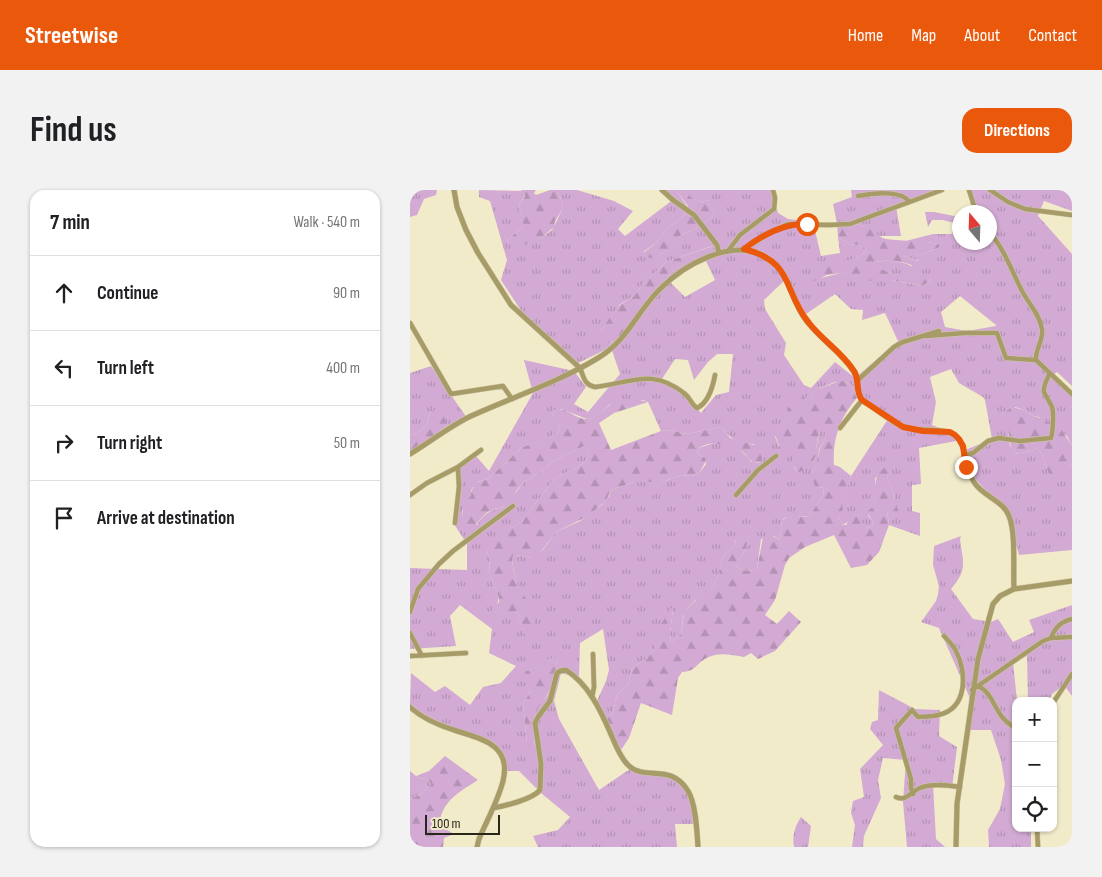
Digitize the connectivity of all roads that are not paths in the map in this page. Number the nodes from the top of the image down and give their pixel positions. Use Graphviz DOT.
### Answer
graph roads {
  1 [pos="454,190"];
  2 [pos="662,190"];
  3 [pos="773,190"];
  4 [pos="942,190"];
  5 [pos="969,190"];
  6 [pos="990,190"];
  7 [pos="858,196"];
  8 [pos="909,202"];
  9 [pos="974,205"];
  10 [pos="1072,215"];
  11 [pos="997,244"];
  12 [pos="744,249"];
  13 [pos="728,251"];
  14 [pos="719,253"];
  15 [pos="410,323"];
  16 [pos="939,331"];
  17 [pos="926,336"];
  18 [pos="1036,360"];
  19 [pos="580,368"];
  20 [pos="1050,373"];
  21 [pos="715,374"];
  22 [pos="857,381"];
  23 [pos="1072,394"];
  24 [pos="512,399"];
  25 [pos="862,400"];
  26 [pos="840,428"];
  27 [pos="481,450"];
  28 [pos="410,454"];
  29 [pos="964,455"];
  30 [pos="776,456"];
  31 [pos="458,467"];
  32 [pos="736,494"];
  33 [pos="410,495"];
  34 [pos="513,506"];
  35 [pos="455,523"];
  36 [pos="1072,581"];
  37 [pos="1014,589"];
  38 [pos="410,612"];
  39 [pos="1072,619"];
  40 [pos="410,633"];
  41 [pos="944,636"];
  42 [pos="1072,637"];
  43 [pos="1051,638"];
  44 [pos="466,653"];
  45 [pos="593,654"];
  46 [pos="410,656"];
  47 [pos="422,656"];
  48 [pos="1072,674"];
  49 [pos="978,686"];
  50 [pos="972,690"];
  51 [pos="1057,697"];
  52 [pos="592,698"];
  53 [pos="410,708"];
  54 [pos="1012,725"];
  55 [pos="960,787"];
  56 [pos="913,794"];
  57 [pos="896,797"];
  58 [pos="493,808"];
  59 [pos="1038,832"];
  60 [pos="477,847"];
  61 [pos="698,847"];
  62 [pos="956,847"];
  63 [pos="1038,847"];
  1 -- 19 [label="street"];
  2 -- 14 [label="street"];
  3 -- 13 [label="street"];
  4 -- 8 [label="street"];
  5 -- 9 [label="street"];
  6 -- 10 [label="street"];
  7 -- 8 [label="street"];
  8 -- 12 [label="street"];
  11 -- 18 [label="street"];
  12 -- 13 [label="street"];
  12 -- 22 [label="street"];
  13 -- 14 [label="street"];
  14 -- 19 [label="street"];
  15 -- 24 [label="street"];
  16 -- 17 [label="street"];
  17 -- 18 [label="street"];
  17 -- 22 [label="street"];
  18 -- 20 [label="street"];
  19 -- 21 [label="street"];
  19 -- 24 [label="street"];
  20 -- 23 [label="street"];
  20 -- 29 [label="street"];
  22 -- 25 [label="street"];
  24 -- 28 [label="street"];
  25 -- 26 [label="street"];
  25 -- 29 [label="street"];
  27 -- 31 [label="street"];
  29 -- 37 [label="street"];
  30 -- 32 [label="street"];
  31 -- 33 [label="street"];
  31 -- 35 [label="street"];
  34 -- 38 [label="street"];
  36 -- 37 [label="street"];
  37 -- 50 [label="street"];
  39 -- 43 [label="street"];
  40 -- 47 [label="street"];
  41 -- 56 [label="street"];
  42 -- 43 [label="street"];
  43 -- 49 [label="street"];
  44 -- 47 [label="street"];
  45 -- 52 [label="street"];
  46 -- 47 [label="street"];
  48 -- 51 [label="street"];
  49 -- 50 [label="street"];
  49 -- 54 [label="street"];
  50 -- 55 [label="street"];
  52 -- 58 [label="street"];
  52 -- 61 [label="street"];
  53 -- 58 [label="street"];
  55 -- 56 [label="street"];
  55 -- 62 [label="street"];
  56 -- 57 [label="street"];
  58 -- 60 [label="street"];
  59 -- 63 [label="street"];
}
